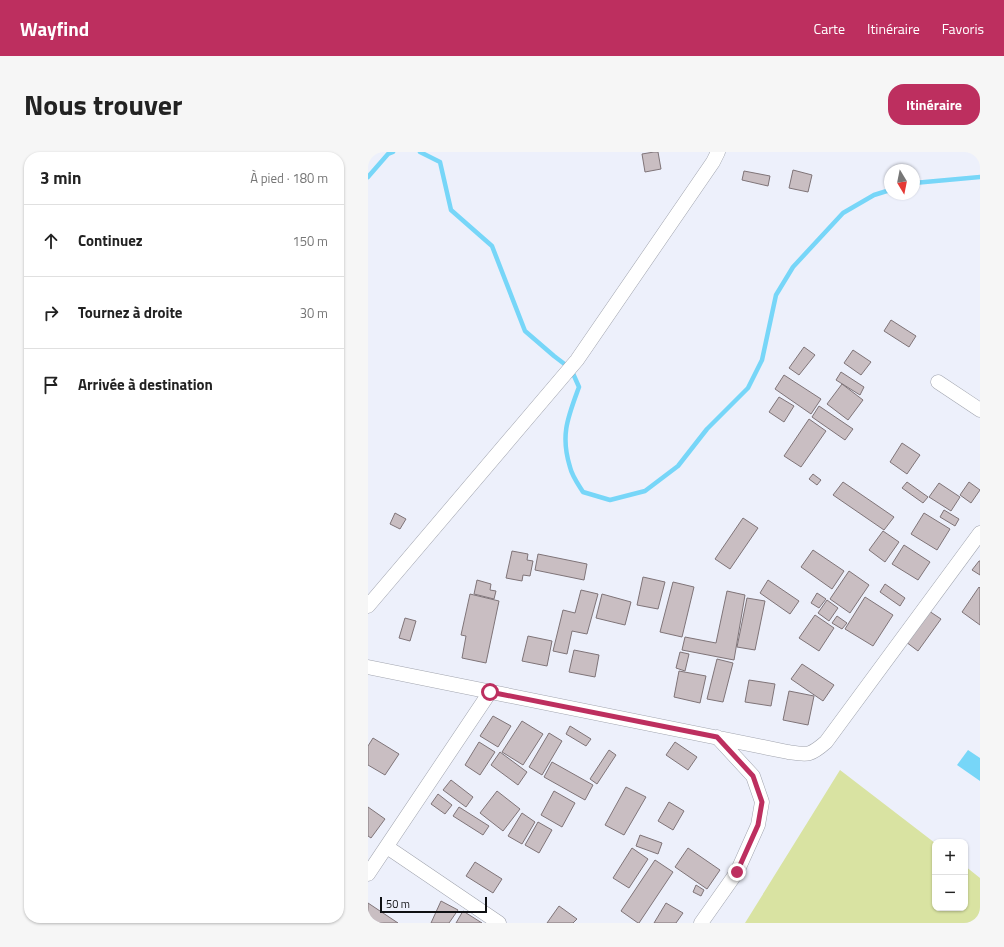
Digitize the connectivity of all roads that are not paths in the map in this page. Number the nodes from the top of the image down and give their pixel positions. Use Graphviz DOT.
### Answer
graph roads {
  1 [pos="718,152"];
  2 [pos="938,382"];
  3 [pos="980,410"];
  4 [pos="980,533"];
  5 [pos="368,606"];
  6 [pos="368,667"];
  7 [pos="490,692"];
  8 [pos="717,737"];
  9 [pos="387,847"];
  10 [pos="368,874"];
  11 [pos="498,923"];
  12 [pos="701,923"];
  1 -- 5 [label="street"];
  2 -- 3 [label="street"];
  4 -- 8 [label="street"];
  6 -- 7 [label="street"];
  7 -- 8 [label="street"];
  7 -- 9 [label="street"];
  8 -- 12 [label="street"];
  9 -- 10 [label="street"];
  9 -- 11 [label="street"];
}
